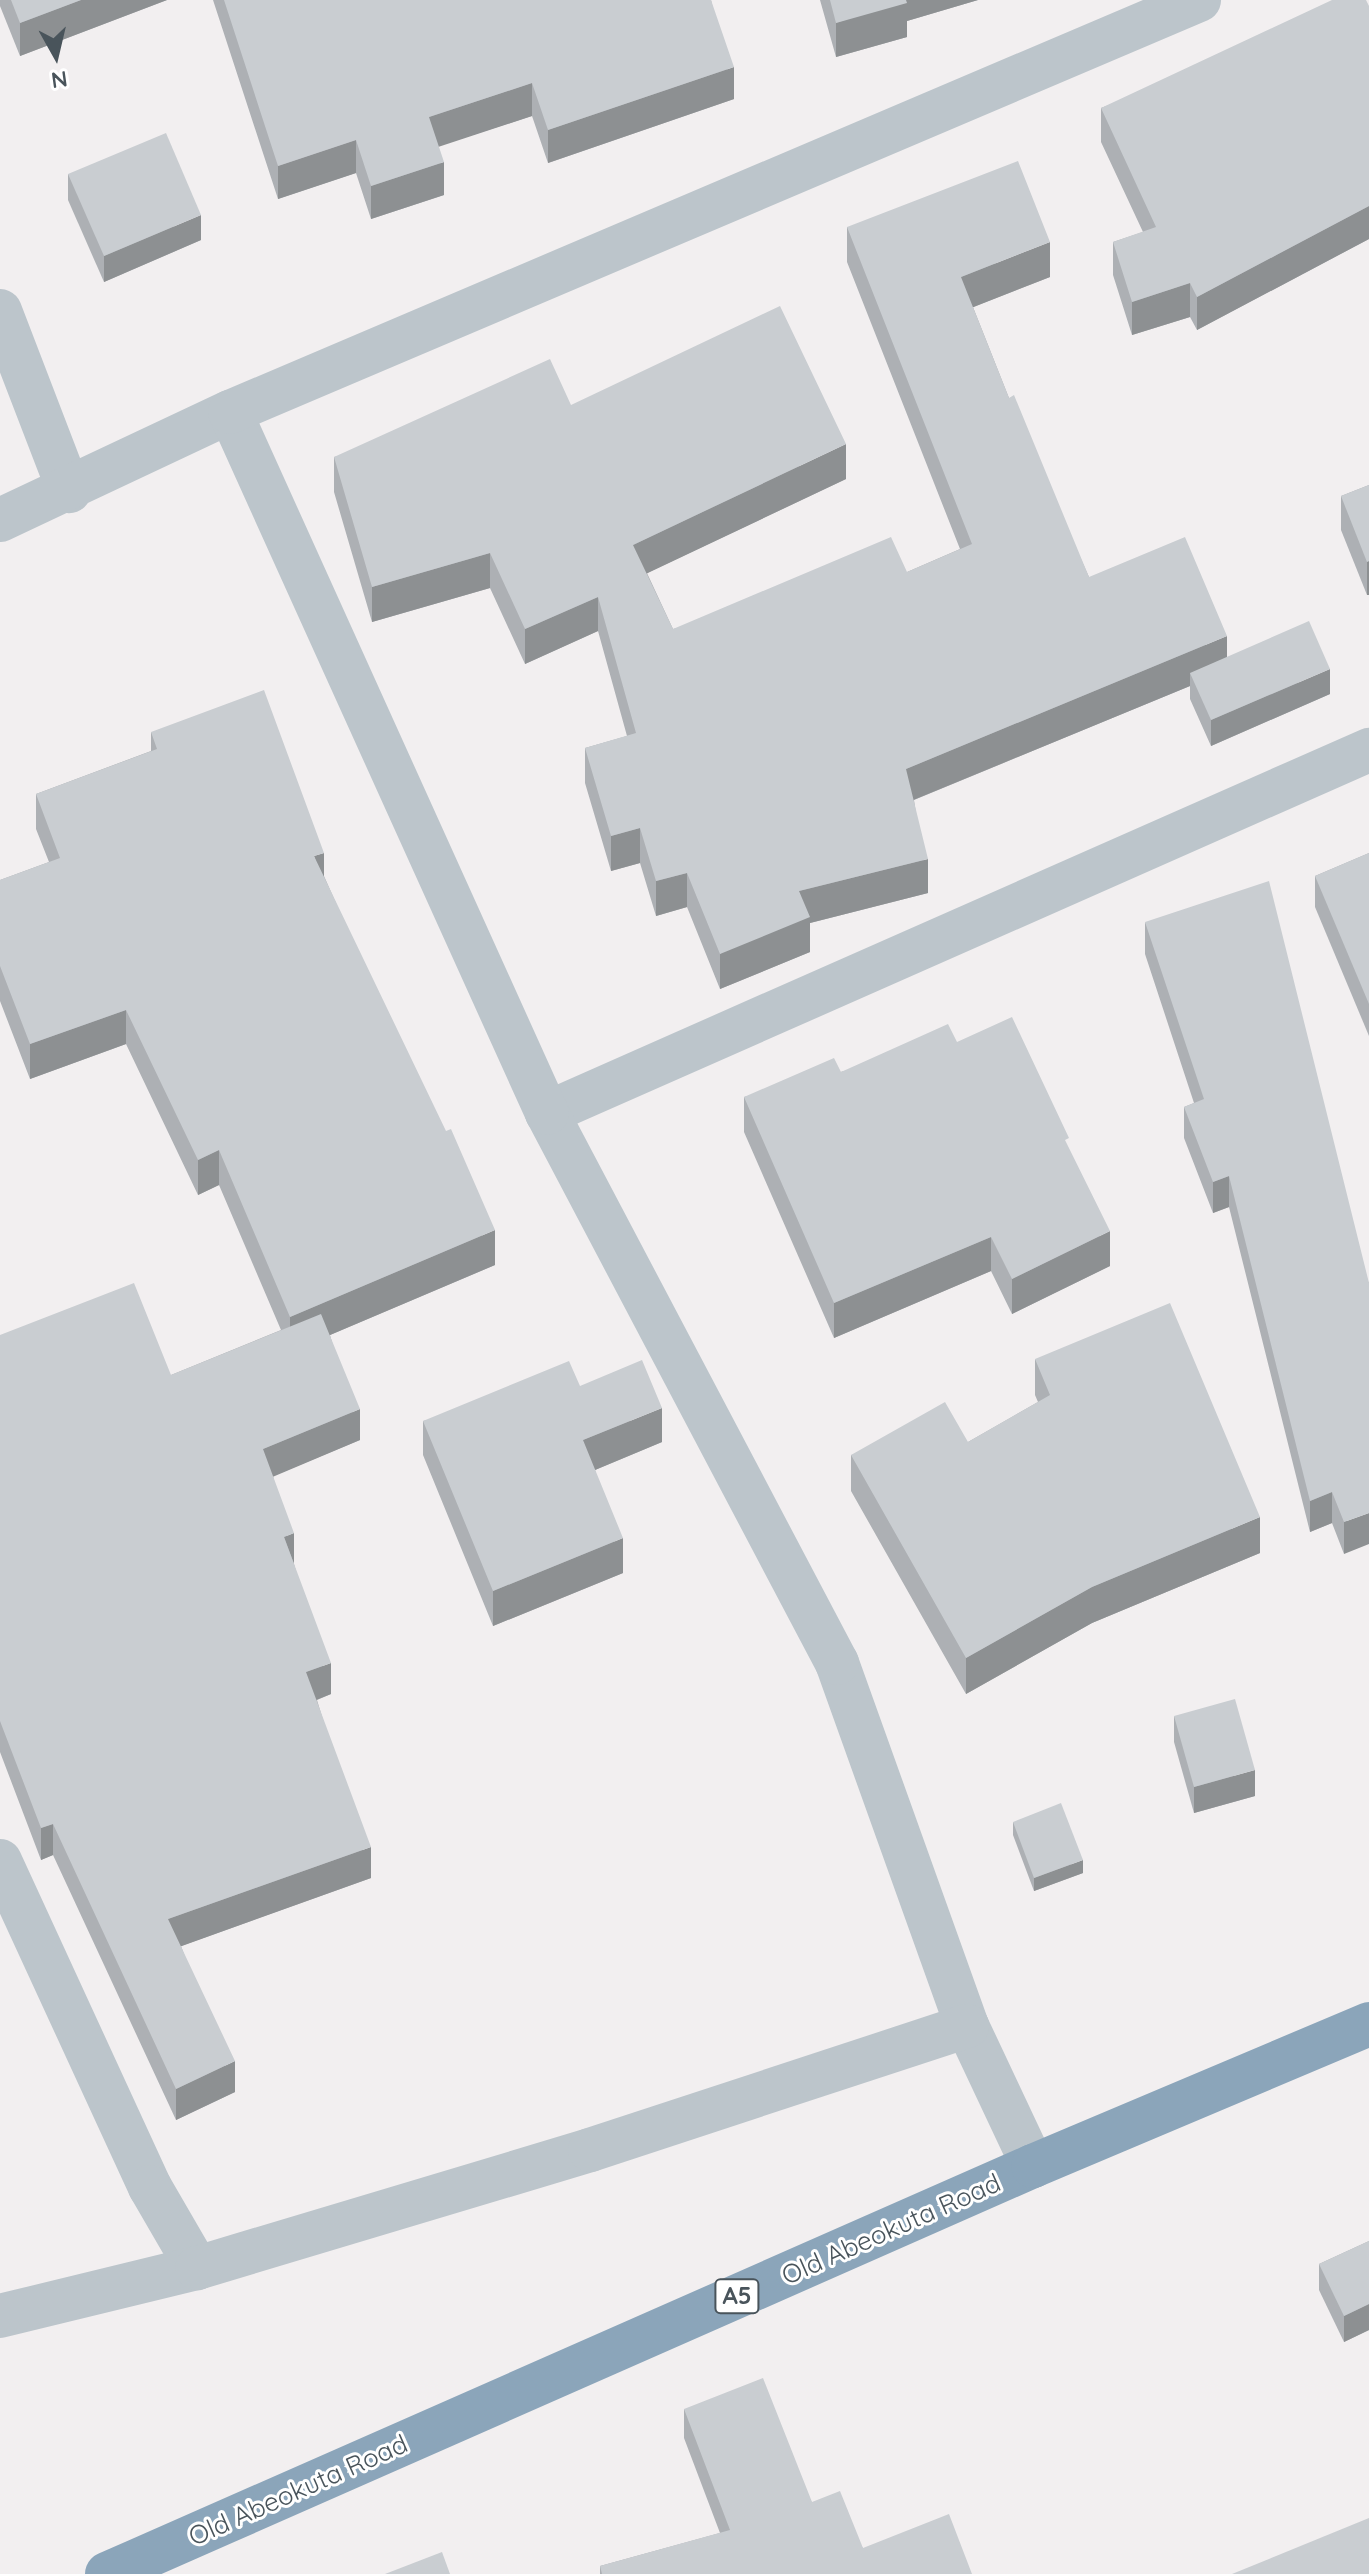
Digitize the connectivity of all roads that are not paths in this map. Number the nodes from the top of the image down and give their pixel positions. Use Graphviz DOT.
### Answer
graph roads {
  1 [pos="1199,0"];
  2 [pos="0,311"];
  3 [pos="230,412"];
  4 [pos="69,491"];
  5 [pos="0,520"];
  6 [pos="1369,750"];
  7 [pos="547,1113"];
  8 [pos="0,1861"];
  9 [pos="1369,2024"];
  10 [pos="967,2026"];
  11 [pos="1033,2166"];
  12 [pos="197,2268"];
  13 [pos="0,2316"];
  14 [pos="107,2574"];
  1 -- 3 [label="street"];
  2 -- 4 [label="street"];
  3 -- 4 [label="street"];
  3 -- 7 [label="street"];
  4 -- 5 [label="street"];
  6 -- 7 [label="street"];
  7 -- 10 [label="street"];
  8 -- 12 [label="street"];
  9 -- 11 [label="highway, Old Abeokuta Road / A5"];
  10 -- 11 [label="street"];
  10 -- 12 [label="street"];
  11 -- 14 [label="highway, Old Abeokuta Road / A5"];
  12 -- 13 [label="street"];
}
